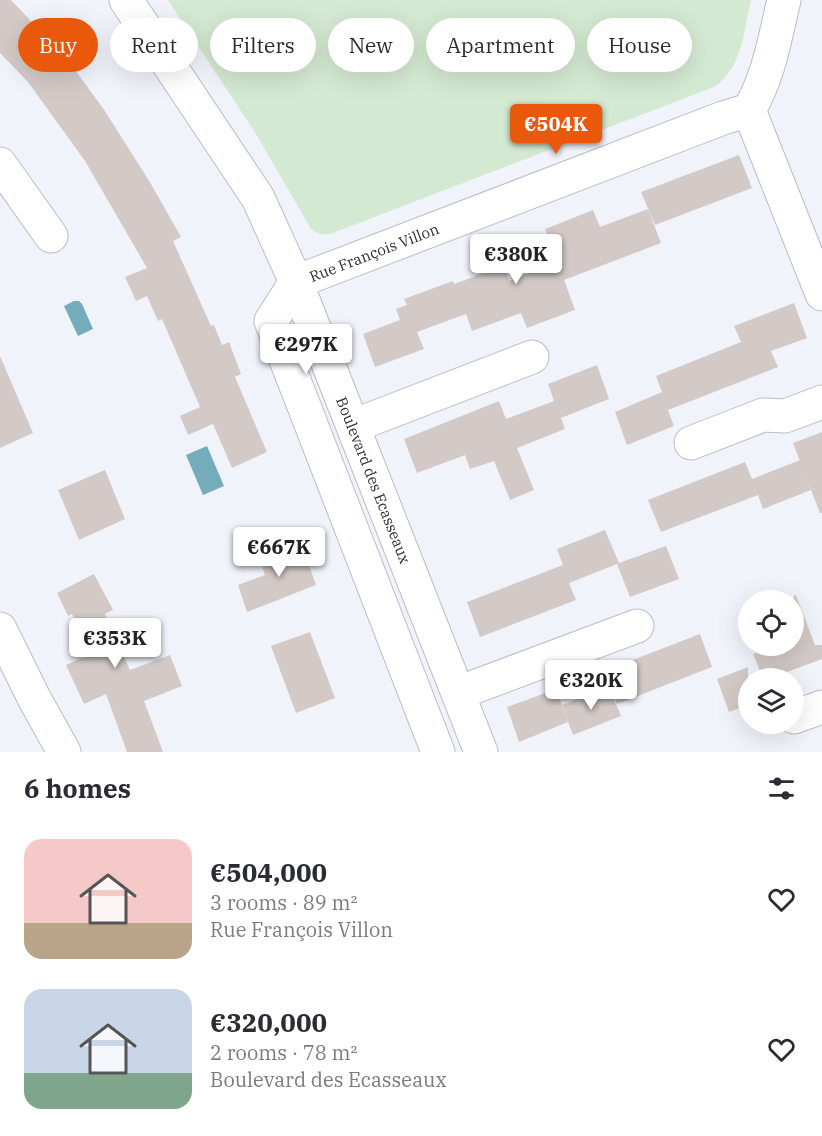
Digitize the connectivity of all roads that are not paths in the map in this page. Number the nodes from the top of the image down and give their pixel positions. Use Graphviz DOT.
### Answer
graph roads {
  1 [pos="126,0"];
  2 [pos="784,0"];
  3 [pos="749,110"];
  4 [pos="1,165"];
  5 [pos="51,236"];
  6 [pos="814,251"];
  7 [pos="296,282"];
  8 [pos="822,294"];
  9 [pos="532,357"];
  10 [pos="822,402"];
  11 [pos="353,426"];
  12 [pos="691,443"];
  13 [pos="637,626"];
  14 [pos="0,629"];
  15 [pos="458,693"];
  16 [pos="822,707"];
  17 [pos="804,713"];
  18 [pos="64,752"];
  19 [pos="438,752"];
  20 [pos="481,752"];
  1 -- 7 [label="street, Boulevard des Ecasseaux"];
  2 -- 3 [label="street"];
  3 -- 6 [label="street"];
  3 -- 7 [label="street, Rue François Villon"];
  4 -- 5 [label="street"];
  6 -- 8 [label="street"];
  7 -- 11 [label="street, Boulevard des Ecasseaux"];
  7 -- 19 [label="street"];
  9 -- 11 [label="street"];
  10 -- 12 [label="street"];
  11 -- 15 [label="street, Boulevard des Ecasseaux"];
  13 -- 15 [label="street"];
  14 -- 18 [label="street"];
  15 -- 20 [label="street, Boulevard des Ecasseaux"];
  16 -- 17 [label="street"];
}
